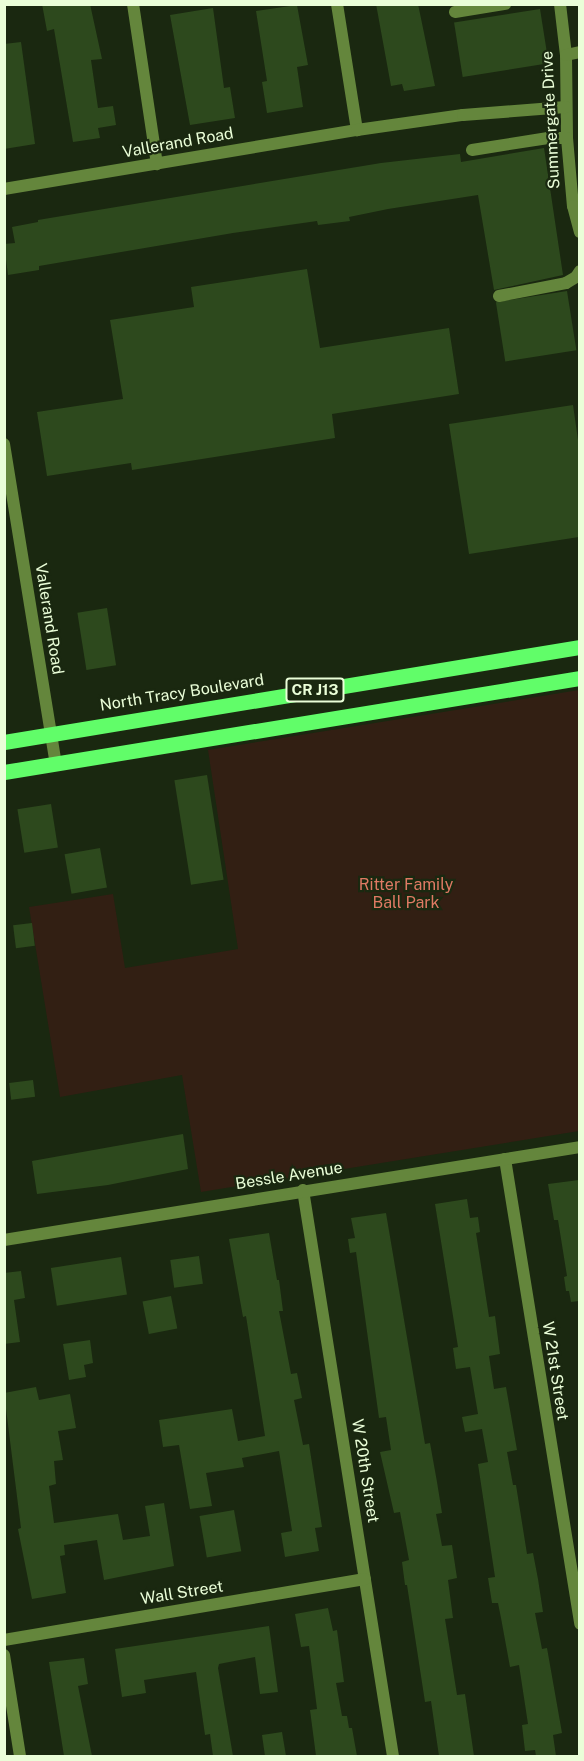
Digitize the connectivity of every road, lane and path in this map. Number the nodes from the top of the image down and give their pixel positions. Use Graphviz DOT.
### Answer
graph roads {
  1 [pos="133,4"];
  2 [pos="337,4"];
  3 [pos="505,4"];
  4 [pos="560,4"];
  5 [pos="455,12"];
  6 [pos="579,52"];
  7 [pos="566,55"];
  8 [pos="566,107"];
  9 [pos="357,129"];
  10 [pos="567,138"];
  11 [pos="472,150"];
  12 [pos="157,164"];
  13 [pos="4,189"];
  14 [pos="579,232"];
  15 [pos="579,271"];
  16 [pos="499,296"];
  17 [pos="4,444"];
  18 [pos="579,647"];
  19 [pos="579,678"];
  20 [pos="51,734"];
  21 [pos="4,742"];
  22 [pos="56,764"];
  23 [pos="4,772"];
  24 [pos="579,1147"];
  25 [pos="504,1159"];
  26 [pos="303,1190"];
  27 [pos="4,1240"];
  28 [pos="365,1579"];
  29 [pos="579,1624"];
  30 [pos="4,1640"];
  31 [pos="4,1655"];
  32 [pos="20,1756"];
  33 [pos="393,1756"];
  1 -- 12 [label="street"];
  2 -- 9 [label="street"];
  3 -- 5 [label="street"];
  4 -- 7 [label="street, Summergate Drive"];
  6 -- 7 [label="street"];
  7 -- 8 [label="street, Summergate Drive"];
  8 -- 9 [label="street, Vallerand Road"];
  8 -- 10 [label="street, Summergate Drive"];
  9 -- 12 [label="street, Vallerand Road"];
  10 -- 11 [label="street"];
  10 -- 14 [label="street, Summergate Drive"];
  12 -- 13 [label="street, Vallerand Road"];
  15 -- 16 [label="street"];
  17 -- 20 [label="street, Vallerand Road"];
  18 -- 20 [label="main road, North Tracy Boulevard / CR J13"];
  19 -- 22 [label="main road, CR J13"];
  20 -- 21 [label="main road, North Tracy Boulevard / CR J13"];
  20 -- 22 [label="street, Vallerand Road"];
  22 -- 23 [label="main road, CR J13"];
  24 -- 25 [label="street, Bessle Avenue"];
  25 -- 26 [label="street, Bessle Avenue"];
  25 -- 29 [label="street, W 21st Street"];
  26 -- 27 [label="street, Bessle Avenue"];
  26 -- 28 [label="street, W 20th Street"];
  28 -- 30 [label="street, Wall Street"];
  28 -- 33 [label="street, W 20th Street"];
  31 -- 32 [label="street"];
}
